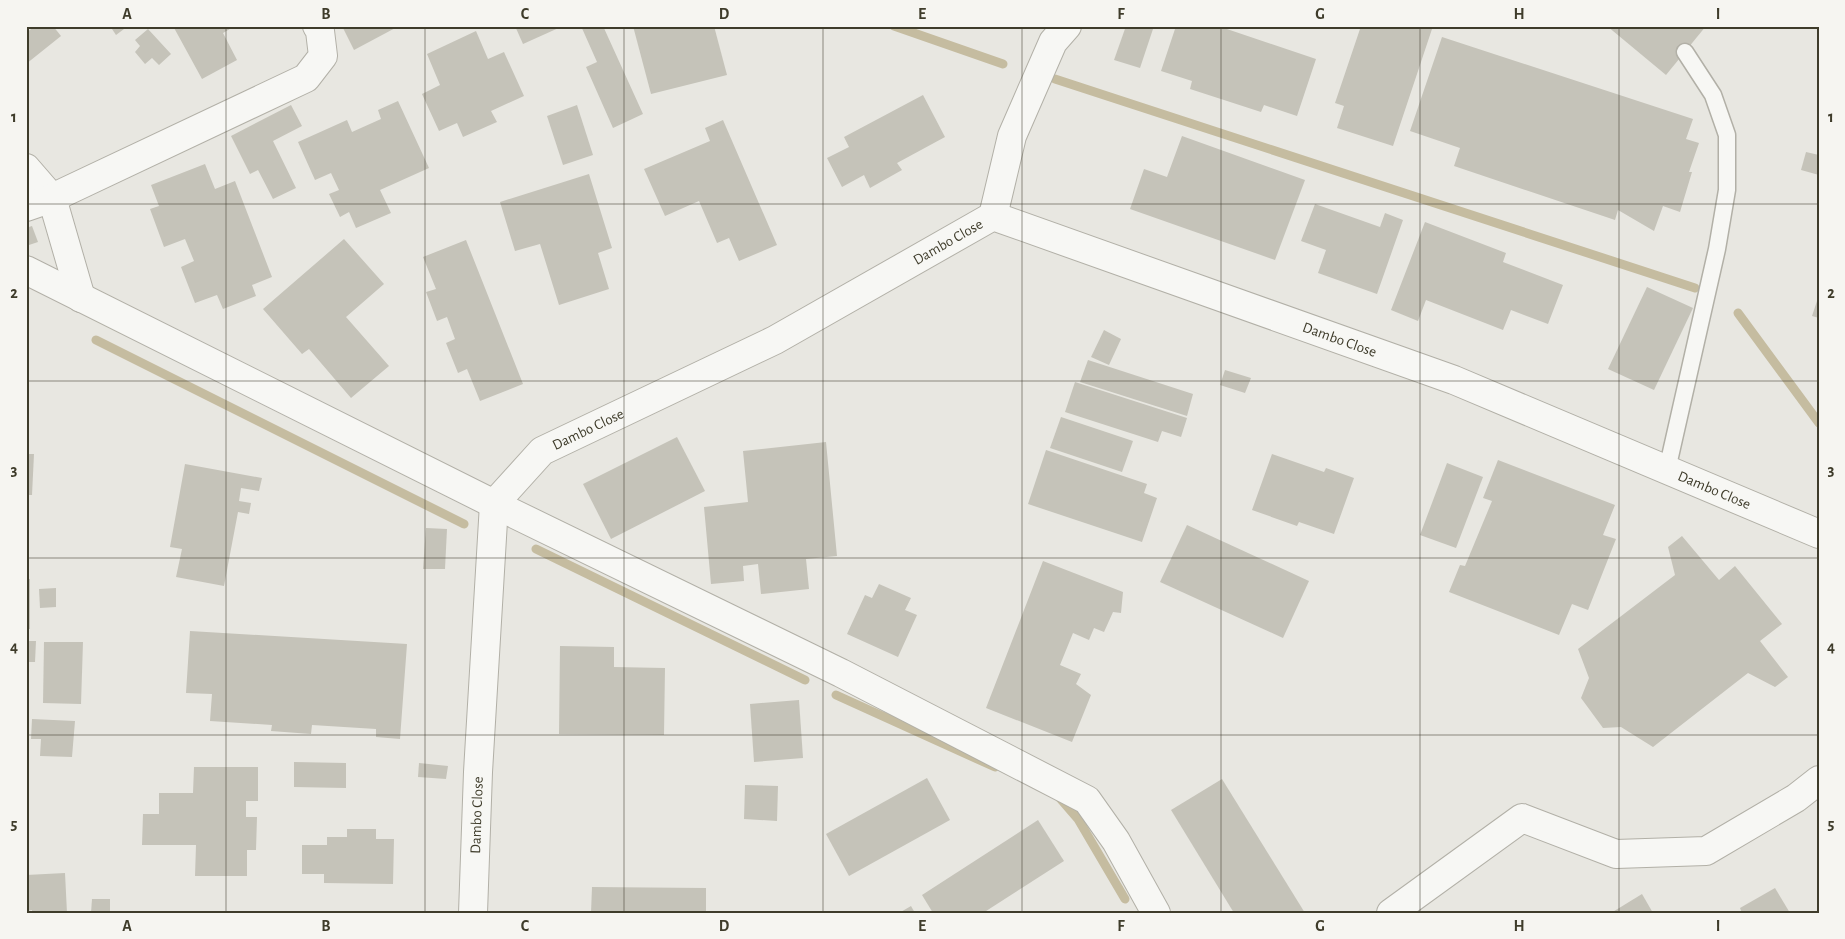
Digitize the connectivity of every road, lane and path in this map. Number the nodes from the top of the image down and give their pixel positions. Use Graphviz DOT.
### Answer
graph roads {
  1 [pos="317,26"];
  2 [pos="1067,26"];
  3 [pos="1685,52"];
  4 [pos="26,168"];
  5 [pos="52,198"];
  6 [pos="26,207"];
  7 [pos="993,216"];
  8 [pos="26,270"];
  9 [pos="81,298"];
  10 [pos="1666,470"];
  11 [pos="494,504"];
  12 [pos="1819,534"];
  13 [pos="1819,780"];
  14 [pos="473,913"];
  15 [pos="1156,913"];
  16 [pos="1391,913"];
  1 -- 5 [label="street"];
  2 -- 7 [label="street"];
  3 -- 10 [label="lane"];
  4 -- 5 [label="street"];
  5 -- 6 [label="street"];
  5 -- 9 [label="street"];
  7 -- 10 [label="street, Dambo Close"];
  7 -- 11 [label="street, Dambo Close"];
  8 -- 9 [label="street"];
  9 -- 11 [label="street"];
  10 -- 12 [label="street, Dambo Close"];
  11 -- 14 [label="street, Dambo Close"];
  11 -- 15 [label="street"];
  13 -- 16 [label="street"];
}
